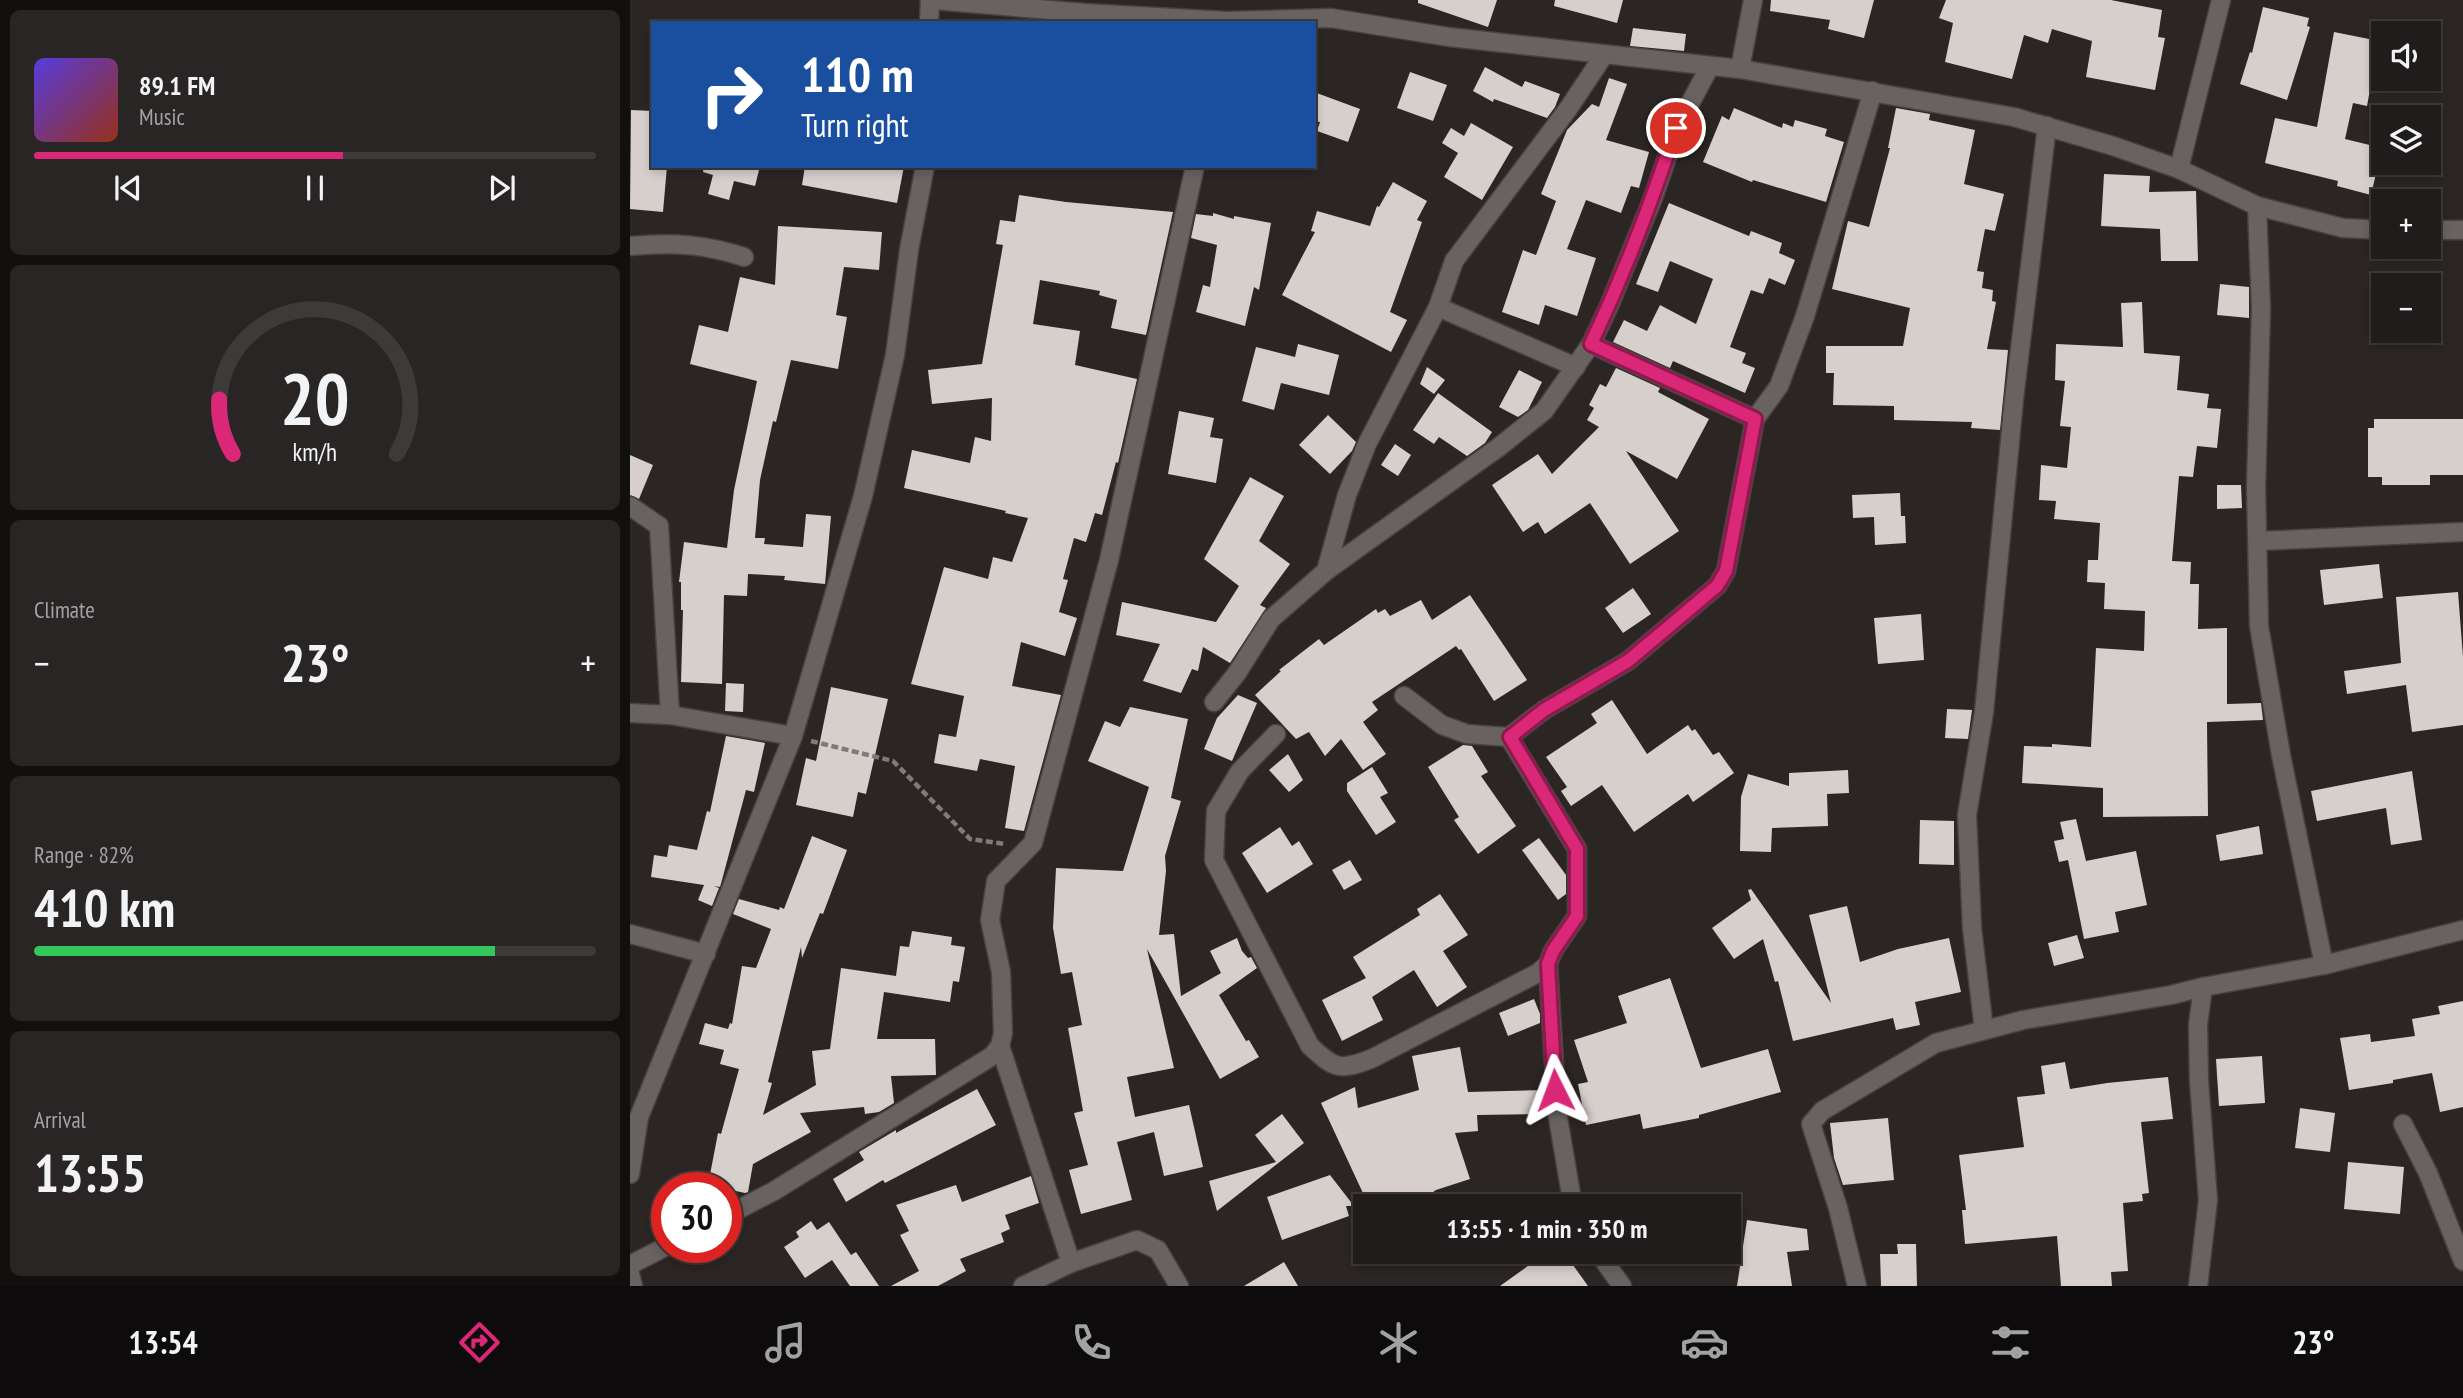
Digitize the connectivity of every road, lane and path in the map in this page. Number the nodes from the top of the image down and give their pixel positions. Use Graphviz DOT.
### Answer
graph roads {
  1 [pos="931,0"];
  2 [pos="1753,0"];
  3 [pos="2221,0"];
  4 [pos="929,21"];
  5 [pos="1210,21"];
  6 [pos="1252,21"];
  7 [pos="1604,55"];
  8 [pos="1710,66"];
  9 [pos="1740,69"];
  10 [pos="1873,91"];
  11 [pos="2046,126"];
  12 [pos="925,168"];
  13 [pos="1195,168"];
  14 [pos="2179,169"];
  15 [pos="2257,206"];
  16 [pos="2371,229"];
  17 [pos="2441,230"];
  18 [pos="2463,230"];
  19 [pos="630,246"];
  20 [pos="744,257"];
  21 [pos="1438,307"];
  22 [pos="1591,344"];
  23 [pos="1576,367"];
  24 [pos="1755,419"];
  25 [pos="630,506"];
  26 [pos="2463,532"];
  27 [pos="2258,541"];
  28 [pos="1326,571"];
  29 [pos="1404,696"];
  30 [pos="1214,702"];
  31 [pos="630,713"];
  32 [pos="670,715"];
  33 [pos="1276,734"];
  34 [pos="793,736"];
  35 [pos="1510,737"];
  36 [pos="1033,844"];
  37 [pos="2463,930"];
  38 [pos="630,934"];
  39 [pos="706,954"];
  40 [pos="1548,964"];
  41 [pos="2324,965"];
  42 [pos="2203,987"];
  43 [pos="1984,1030"];
  44 [pos="1000,1046"];
  45 [pos="2403,1124"];
  46 [pos="630,1174"];
  47 [pos="1571,1194"];
  48 [pos="742,1208"];
  49 [pos="651,1254"];
  50 [pos="2463,1261"];
  51 [pos="1071,1263"];
  52 [pos="1606,1264"];
  53 [pos="630,1265"];
  54 [pos="630,1274"];
  55 [pos="633,1286"];
  56 [pos="1023,1286"];
  57 [pos="1179,1286"];
  58 [pos="1622,1286"];
  59 [pos="1857,1286"];
  60 [pos="2197,1286"];
  1 -- 4 [label="street"];
  1 -- 5 [label="street"];
  2 -- 9 [label="street"];
  3 -- 14 [label="street"];
  6 -- 7 [label="street"];
  7 -- 8 [label="street"];
  7 -- 21 [label="street"];
  8 -- 9 [label="street"];
  8 -- 22 [label="street"];
  9 -- 10 [label="street"];
  10 -- 11 [label="street"];
  10 -- 24 [label="street"];
  11 -- 14 [label="street"];
  11 -- 43 [label="street"];
  12 -- 34 [label="street"];
  13 -- 36 [label="street"];
  14 -- 15 [label="street"];
  15 -- 16 [label="street"];
  15 -- 27 [label="street"];
  17 -- 18 [label="street"];
  19 -- 20 [label="street"];
  21 -- 23 [label="street"];
  21 -- 28 [label="street"];
  22 -- 23 [label="street"];
  22 -- 24 [label="street"];
  23 -- 28 [label="street"];
  24 -- 35 [label="street"];
  25 -- 32 [label="street"];
  26 -- 27 [label="street"];
  27 -- 41 [label="street"];
  28 -- 30 [label="street"];
  29 -- 35 [label="street"];
  31 -- 32 [label="street"];
  32 -- 34 [label="street"];
  33 -- 40 [label="street"];
  34 -- 36 [label="path"];
  34 -- 39 [label="street"];
  35 -- 40 [label="street"];
  36 -- 44 [label="street"];
  37 -- 41 [label="street"];
  38 -- 39 [label="street"];
  39 -- 46 [label="street"];
  40 -- 47 [label="street"];
  41 -- 42 [label="street"];
  42 -- 43 [label="street"];
  42 -- 60 [label="street"];
  43 -- 59 [label="street"];
  44 -- 48 [label="street"];
  44 -- 51 [label="street"];
  45 -- 50 [label="street"];
  49 -- 53 [label="street"];
  51 -- 56 [label="street"];
  51 -- 57 [label="street"];
  52 -- 58 [label="street"];
  54 -- 55 [label="street"];
}
